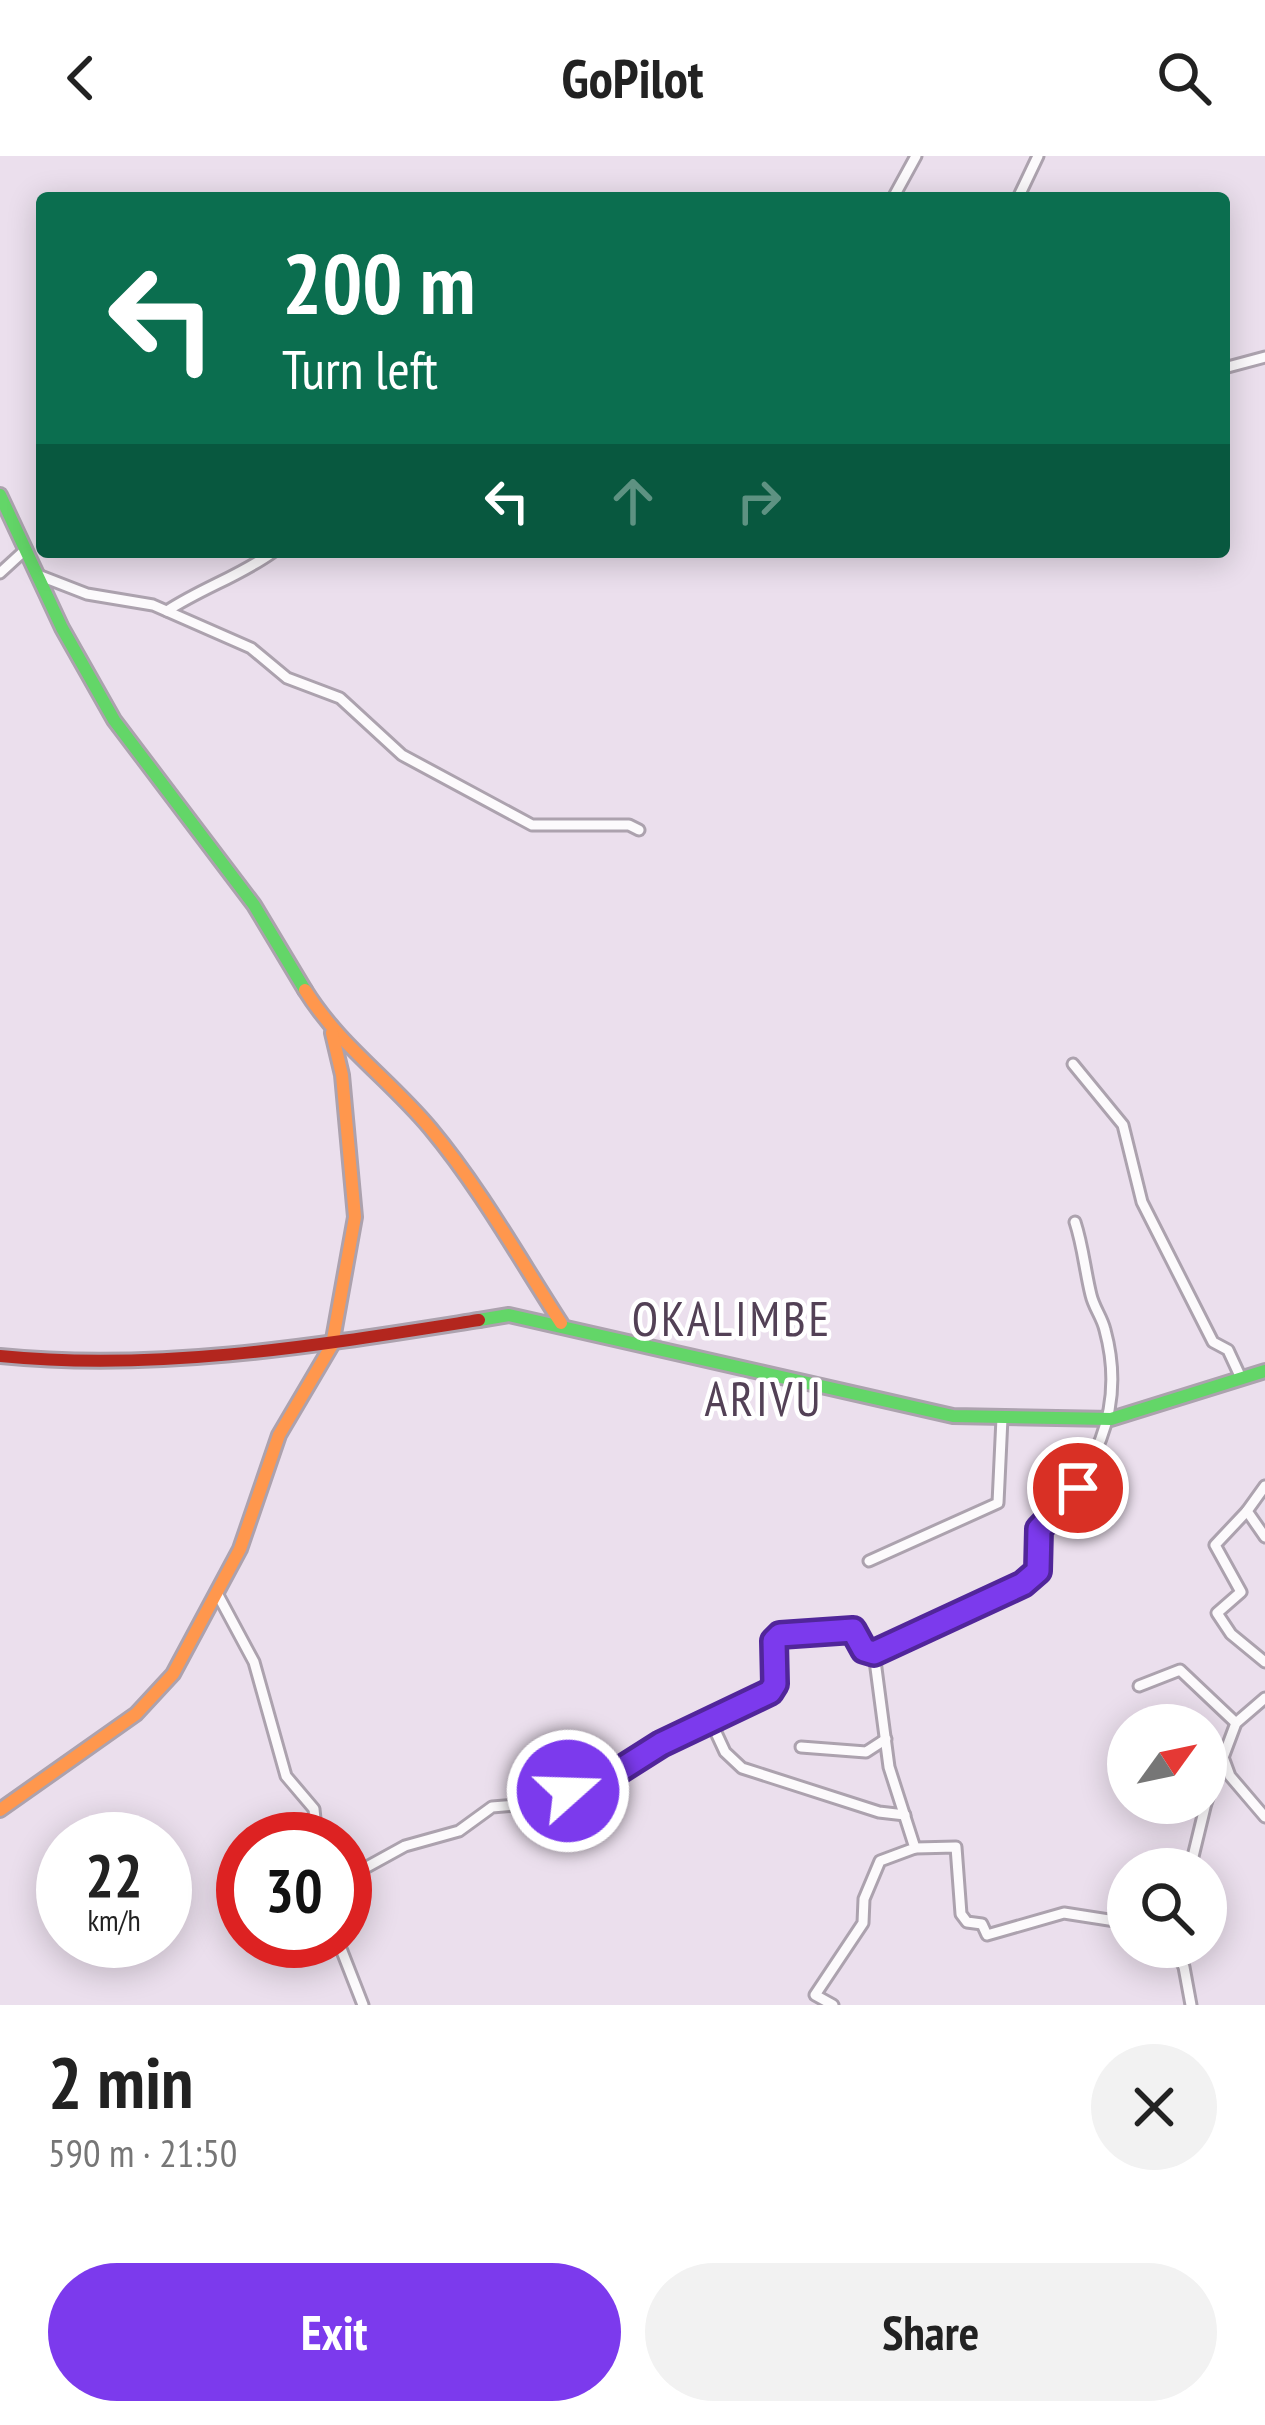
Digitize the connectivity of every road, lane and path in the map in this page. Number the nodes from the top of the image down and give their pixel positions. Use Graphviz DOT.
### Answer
graph roads {
  1 [pos="916,156"];
  2 [pos="1038,156"];
  3 [pos="895,192"];
  4 [pos="1021,192"];
  5 [pos="1265,357"];
  6 [pos="1230,366"];
  7 [pos="0,495"];
  8 [pos="24,551"];
  9 [pos="265,558"];
  10 [pos="0,573"];
  11 [pos="38,575"];
  12 [pos="167,610"];
  13 [pos="639,830"];
  14 [pos="331,1032"];
  15 [pos="1072,1064"];
  16 [pos="1075,1222"];
  17 [pos="561,1323"];
  18 [pos="332,1345"];
  19 [pos="0,1356"];
  20 [pos="1265,1371"];
  21 [pos="1241,1378"];
  22 [pos="1002,1418"];
  23 [pos="1111,1419"];
  24 [pos="1265,1486"];
  25 [pos="1246,1510"];
  26 [pos="1265,1537"];
  27 [pos="869,1561"];
  28 [pos="218,1595"];
  29 [pos="874,1653"];
  30 [pos="1265,1662"];
  31 [pos="1139,1686"];
  32 [pos="1265,1698"];
  33 [pos="1236,1723"];
  34 [pos="712,1724"];
  35 [pos="886,1739"];
  36 [pos="1227,1745"];
  37 [pos="801,1747"];
  38 [pos="1227,1769"];
  39 [pos="0,1810"];
  40 [pos="314,1812"];
  41 [pos="905,1815"];
  42 [pos="1265,1817"];
  43 [pos="915,1848"];
  44 [pos="372,1864"];
  45 [pos="1107,1920"];
  46 [pos="349,1968"];
  47 [pos="1184,1968"];
  48 [pos="363,2005"];
  49 [pos="833,2005"];
  50 [pos="1191,2005"];
  1 -- 3 [label="street"];
  2 -- 4 [label="street"];
  5 -- 6 [label="street"];
  7 -- 8 [label="street"];
  8 -- 10 [label="street"];
  8 -- 11 [label="street"];
  9 -- 12 [label="street"];
  11 -- 12 [label="street"];
  11 -- 14 [label="street"];
  12 -- 13 [label="street"];
  14 -- 17 [label="street"];
  14 -- 18 [label="street"];
  15 -- 21 [label="street"];
  16 -- 23 [label="street"];
  17 -- 18 [label="street"];
  17 -- 22 [label="street"];
  18 -- 19 [label="street"];
  18 -- 28 [label="street"];
  20 -- 21 [label="street"];
  21 -- 23 [label="street"];
  22 -- 23 [label="street"];
  22 -- 27 [label="street"];
  23 -- 29 [label="street"];
  24 -- 25 [label="street"];
  25 -- 26 [label="street"];
  25 -- 30 [label="street"];
  28 -- 39 [label="street"];
  28 -- 40 [label="street"];
  29 -- 34 [label="street"];
  29 -- 35 [label="street"];
  31 -- 33 [label="street"];
  32 -- 33 [label="street"];
  33 -- 36 [label="street"];
  34 -- 41 [label="street"];
  34 -- 44 [label="street"];
  35 -- 37 [label="street"];
  35 -- 41 [label="street"];
  38 -- 42 [label="street"];
  41 -- 43 [label="street"];
  43 -- 45 [label="street"];
  43 -- 49 [label="street"];
  46 -- 48 [label="street"];
  47 -- 50 [label="street"];
}
